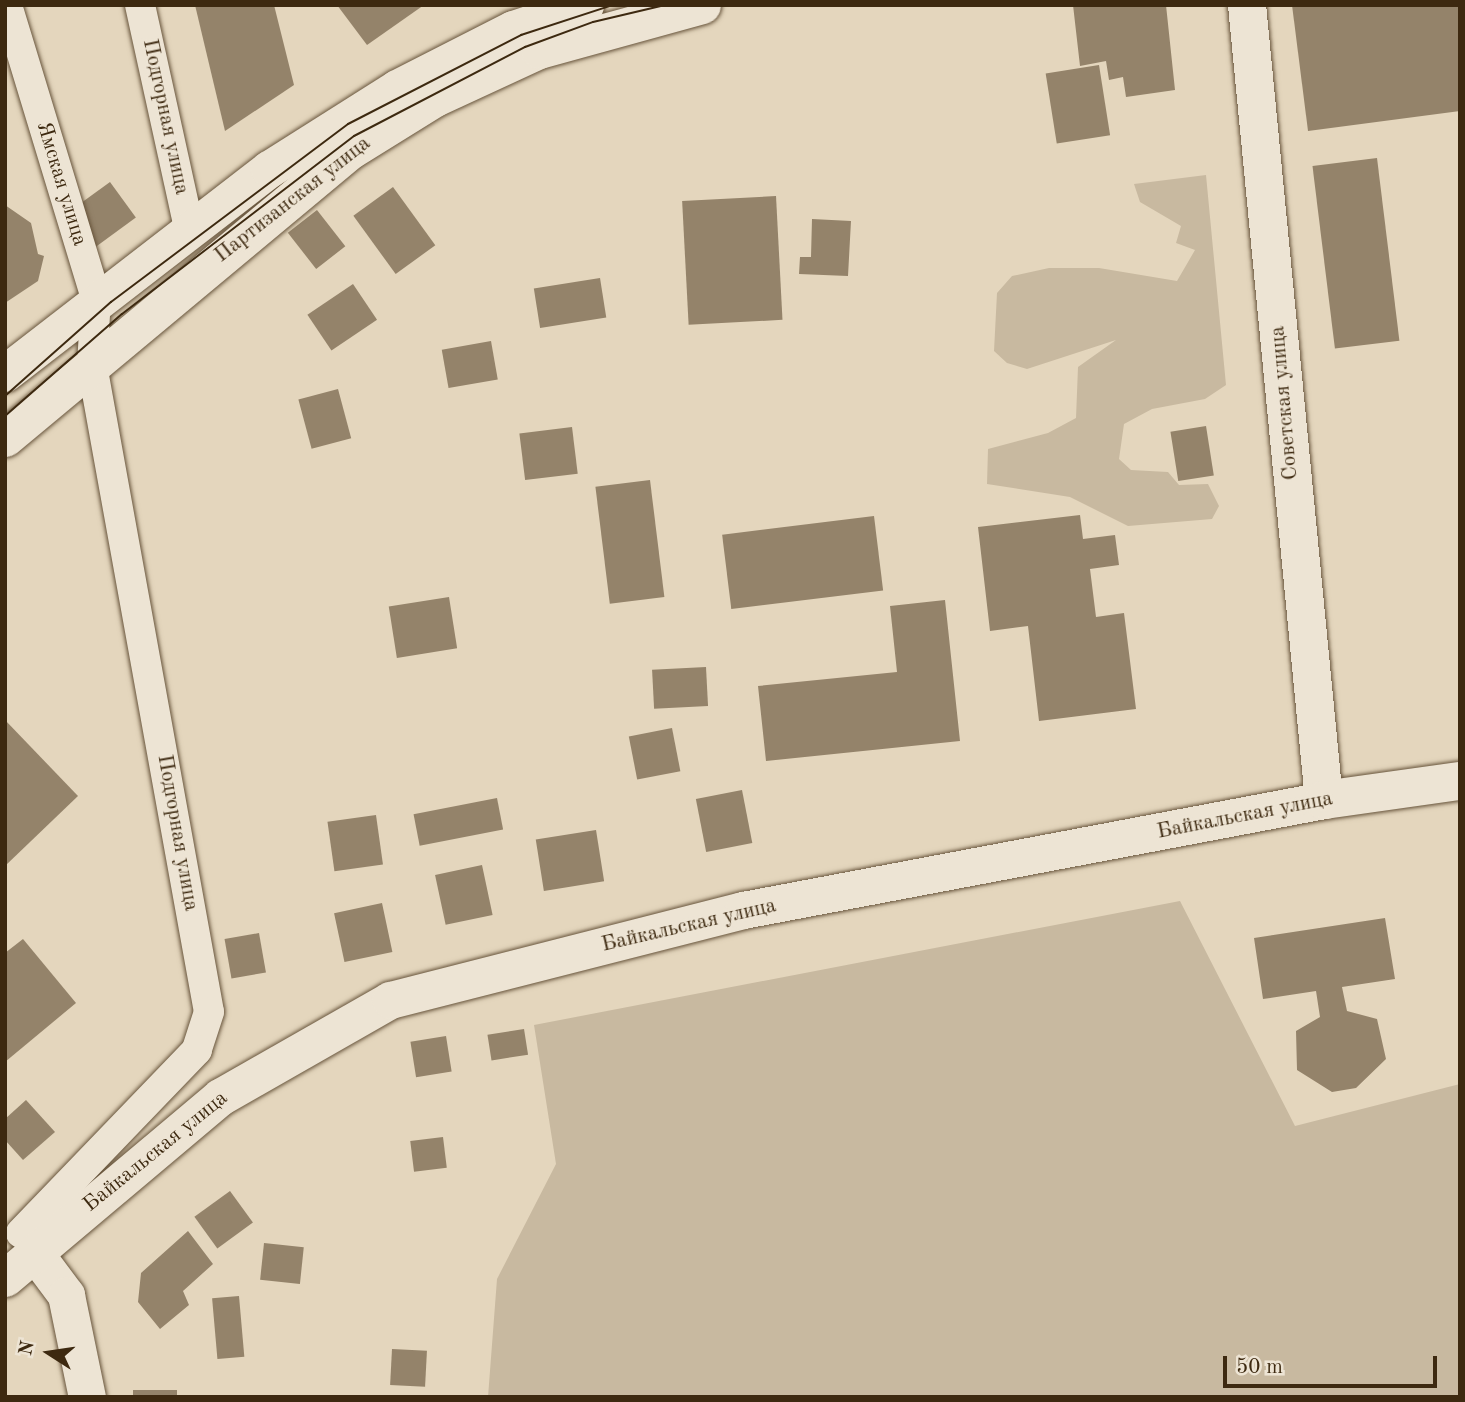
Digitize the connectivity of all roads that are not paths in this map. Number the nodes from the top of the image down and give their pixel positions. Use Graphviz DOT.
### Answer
graph roads {
  1 [pos="7,5"];
  2 [pos="140,5"];
  3 [pos="584,5"];
  4 [pos="702,5"];
  5 [pos="1247,5"];
  6 [pos="190,228"];
  7 [pos="96,298"];
  8 [pos="92,365"];
  9 [pos="5,373"];
  10 [pos="5,438"];
  11 [pos="1460,781"];
  12 [pos="1324,800"];
  13 [pos="20,1233"];
  14 [pos="5,1278"];
  15 [pos="87,1397"];
  1 -- 7 [label="street, Ямская улица"];
  2 -- 6 [label="street, Подгорная улица"];
  3 -- 6 [label="street, Партизанская улица"];
  4 -- 8 [label="street, Партизанская улица"];
  5 -- 12 [label="main road, Советская улица"];
  6 -- 7 [label="street, Партизанская улица"];
  7 -- 8 [label="street, Ямская улица"];
  7 -- 9 [label="street, Партизанская улица"];
  8 -- 10 [label="street, Партизанская улица"];
  8 -- 13 [label="street, Подгорная улица"];
  11 -- 12 [label="main road, Байкальская улица"];
  12 -- 13 [label="street, Байкальская улица"];
  13 -- 14 [label="street, Байкальская улица"];
  13 -- 15 [label="street"];
}
